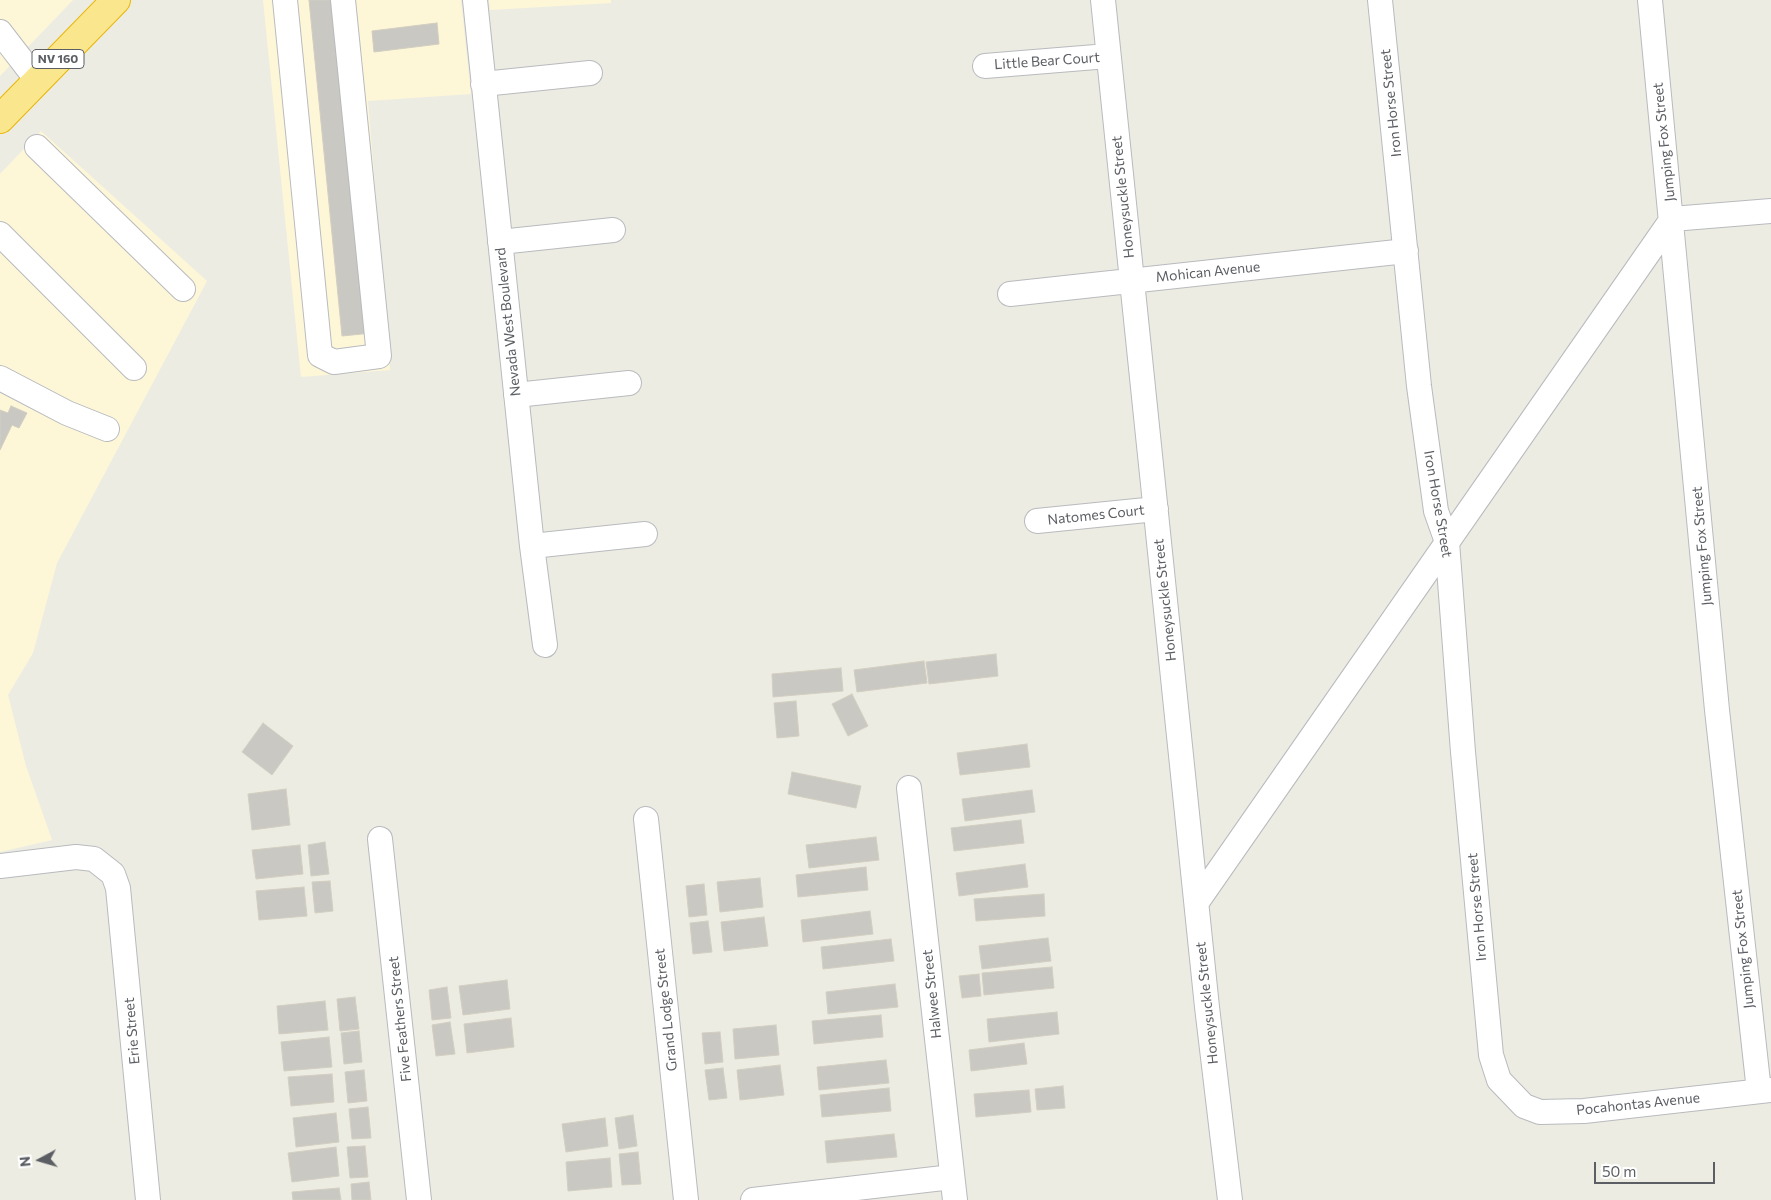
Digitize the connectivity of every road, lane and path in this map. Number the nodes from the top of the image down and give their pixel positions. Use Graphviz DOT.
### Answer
graph roads {
  1 [pos="116,0"];
  2 [pos="284,0"];
  3 [pos="343,0"];
  4 [pos="474,0"];
  5 [pos="1103,0"];
  6 [pos="1380,0"];
  7 [pos="1650,0"];
  8 [pos="0,32"];
  9 [pos="1108,56"];
  10 [pos="985,66"];
  11 [pos="590,73"];
  12 [pos="37,80"];
  13 [pos="484,84"];
  14 [pos="0,119"];
  15 [pos="38,147"];
  16 [pos="1771,211"];
  17 [pos="1672,218"];
  18 [pos="613,230"];
  19 [pos="0,234"];
  20 [pos="500,242"];
  21 [pos="1406,251"];
  22 [pos="1132,280"];
  23 [pos="183,289"];
  24 [pos="1010,294"];
  25 [pos="134,368"];
  26 [pos="0,378"];
  27 [pos="629,383"];
  28 [pos="516,395"];
  29 [pos="107,429"];
  30 [pos="1156,509"];
  31 [pos="1037,521"];
  32 [pos="645,534"];
  33 [pos="1447,542"];
  34 [pos="532,546"];
  35 [pos="545,645"];
  36 [pos="909,788"];
  37 [pos="646,819"];
  38 [pos="380,839"];
  39 [pos="0,866"];
  40 [pos="1197,902"];
  41 [pos="1765,1090"];
  42 [pos="1512,1093"];
  43 [pos="953,1188"];
  44 [pos="148,1200"];
  45 [pos="419,1200"];
  46 [pos="686,1200"];
  47 [pos="753,1200"];
  48 [pos="1230,1200"];
  1 -- 12 [label="highway, NV 160"];
  2 -- 3 [label="street"];
  4 -- 13 [label="street, Nevada West Boulevard"];
  5 -- 9 [label="street, Honeysuckle Street"];
  6 -- 21 [label="street, Iron Horse Street"];
  7 -- 17 [label="street, Jumping Fox Street"];
  8 -- 12 [label="street"];
  9 -- 10 [label="street, Little Bear Court"];
  9 -- 22 [label="street, Honeysuckle Street"];
  11 -- 13 [label="street"];
  12 -- 14 [label="highway, NV 160"];
  13 -- 20 [label="street, Nevada West Boulevard"];
  15 -- 23 [label="street"];
  16 -- 17 [label="street"];
  17 -- 33 [label="street"];
  17 -- 41 [label="street, Jumping Fox Street"];
  18 -- 20 [label="street"];
  19 -- 25 [label="street"];
  20 -- 28 [label="street, Nevada West Boulevard"];
  21 -- 22 [label="street, Mohican Avenue"];
  21 -- 33 [label="street, Iron Horse Street"];
  22 -- 24 [label="street, Mohican Avenue"];
  22 -- 30 [label="street, Honeysuckle Street"];
  26 -- 29 [label="street"];
  27 -- 28 [label="street"];
  28 -- 34 [label="street, Nevada West Boulevard"];
  30 -- 31 [label="street, Natomes Court"];
  30 -- 40 [label="street, Honeysuckle Street"];
  32 -- 34 [label="street"];
  33 -- 40 [label="street"];
  33 -- 42 [label="street, Iron Horse Street"];
  34 -- 35 [label="street, Nevada West Boulevard"];
  36 -- 43 [label="street, Halwee Street"];
  37 -- 46 [label="street, Grand Lodge Street"];
  38 -- 45 [label="street, Five Feathers Street"];
  39 -- 44 [label="street, Erie Street"];
  40 -- 48 [label="street, Honeysuckle Street"];
  41 -- 42 [label="street, Pocahontas Avenue"];
  43 -- 47 [label="street"];
}
